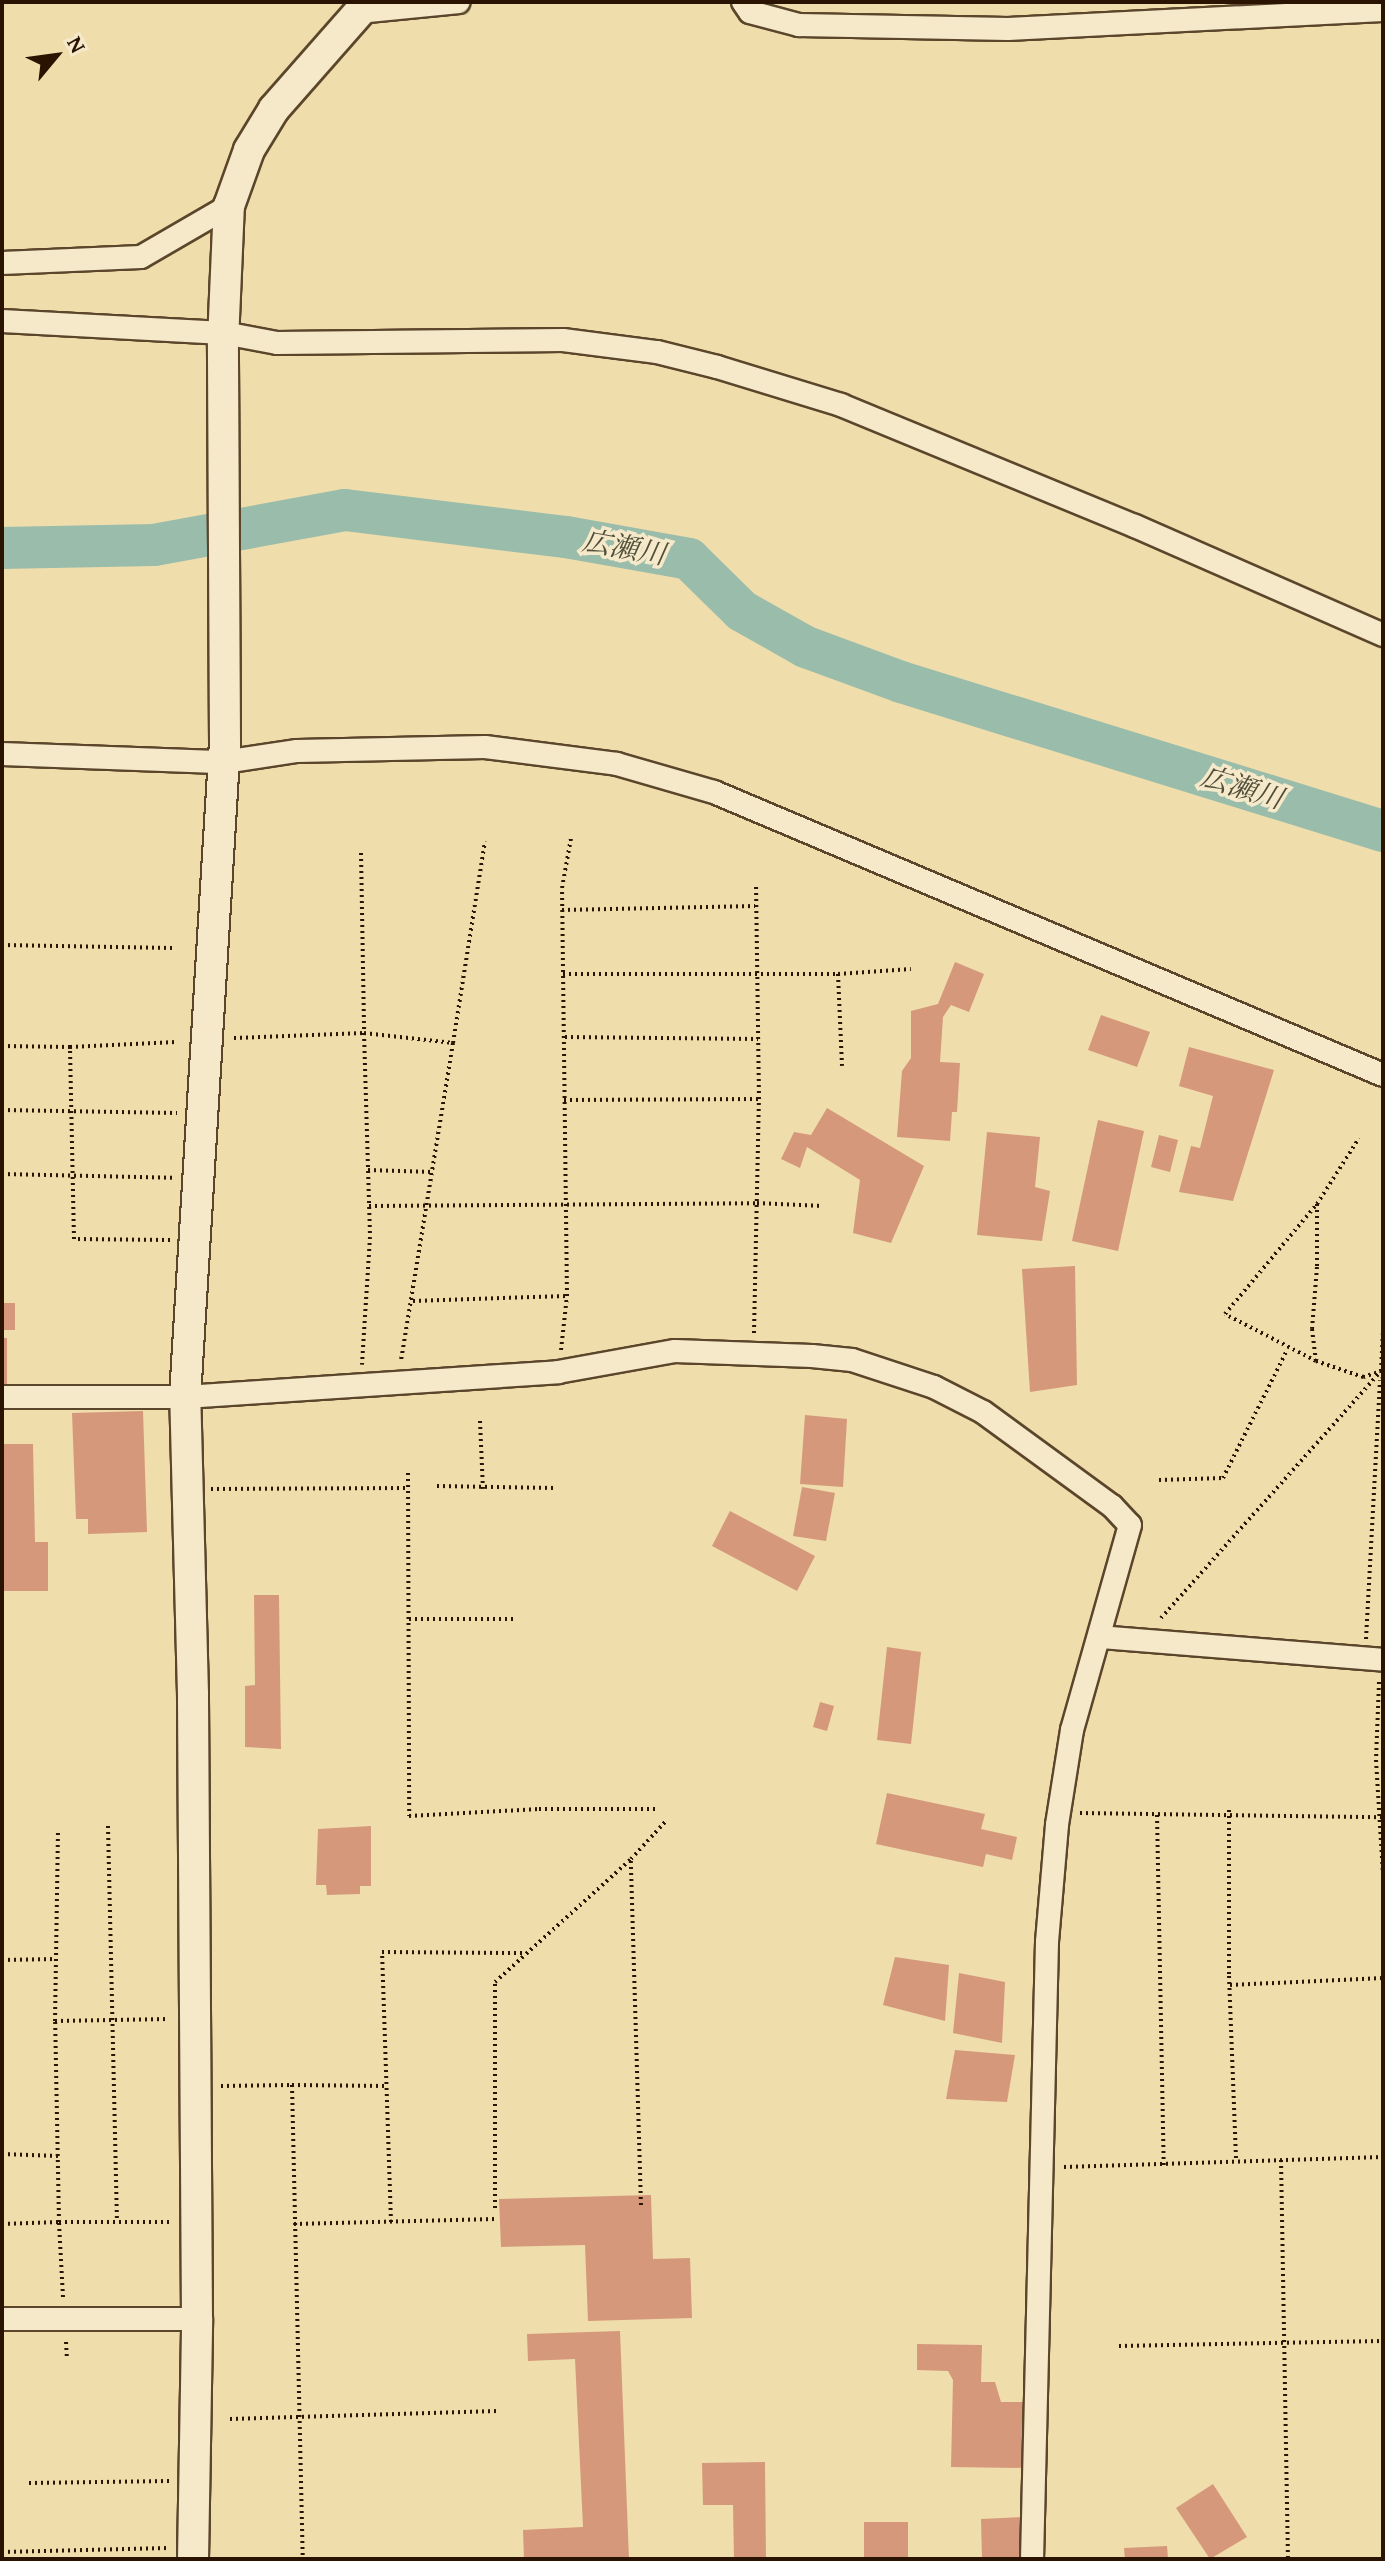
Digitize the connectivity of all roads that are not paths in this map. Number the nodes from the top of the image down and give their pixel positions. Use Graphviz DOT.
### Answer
graph roads {
  1 [pos="459,2"];
  2 [pos="743,2"];
  3 [pos="363,7"];
  4 [pos="1383,10"];
  5 [pos="229,206"];
  6 [pos="2,263"];
  7 [pos="2,321"];
  8 [pos="224,337"];
  9 [pos="1383,635"];
  10 [pos="225,752"];
  11 [pos="2,754"];
  12 [pos="1383,1075"];
  13 [pos="2,1397"];
  14 [pos="185,1397"];
  15 [pos="1100,1637"];
  16 [pos="1381,1666"];
  17 [pos="2,2319"];
  18 [pos="197,2319"];
  19 [pos="182,2554"];
  20 [pos="1032,2559"];
  1 -- 3 [label="street"];
  2 -- 4 [label="street"];
  3 -- 5 [label="street"];
  5 -- 6 [label="street"];
  5 -- 8 [label="street"];
  7 -- 8 [label="street"];
  8 -- 9 [label="street"];
  8 -- 10 [label="street"];
  10 -- 11 [label="street"];
  10 -- 12 [label="street"];
  10 -- 14 [label="street"];
  13 -- 14 [label="street"];
  14 -- 15 [label="street"];
  14 -- 18 [label="street"];
  15 -- 16 [label="street"];
  15 -- 20 [label="street"];
  17 -- 18 [label="street"];
  18 -- 19 [label="street"];
}
